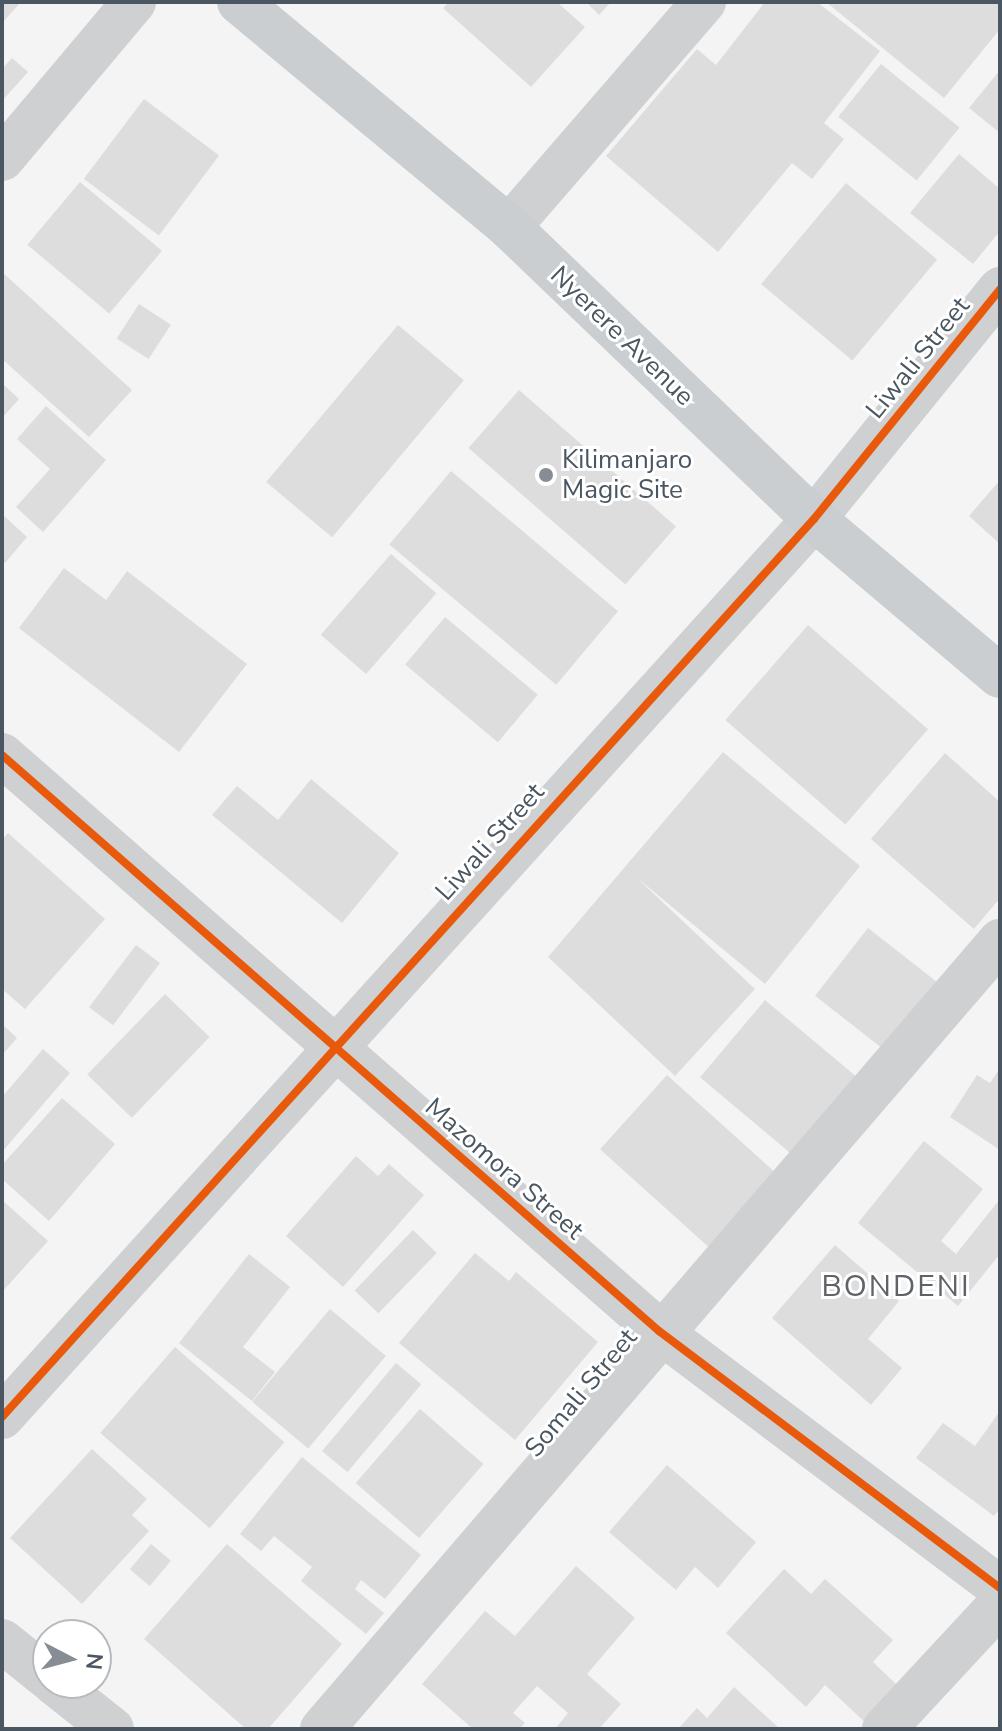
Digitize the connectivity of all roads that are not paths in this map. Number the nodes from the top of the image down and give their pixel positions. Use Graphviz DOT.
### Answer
graph roads {
  1 [pos="134,2"];
  2 [pos="239,2"];
  3 [pos="704,2"];
  4 [pos="2,159"];
  5 [pos="509,227"];
  6 [pos="1000,289"];
  7 [pos="814,519"];
  8 [pos="1000,676"];
  9 [pos="2,755"];
  10 [pos="1000,941"];
  11 [pos="332,1045"];
  12 [pos="659,1331"];
  13 [pos="2,1417"];
  14 [pos="1000,1588"];
  15 [pos="1000,1604"];
  16 [pos="2,1641"];
  17 [pos="32,1665"];
  18 [pos="74,1699"];
  19 [pos="112,1729"];
  20 [pos="322,1729"];
  21 [pos="884,1729"];
  1 -- 4 [label="street"];
  2 -- 5 [label="main road, Nyerere Avenue"];
  3 -- 5 [label="street"];
  5 -- 7 [label="main road, Nyerere Avenue"];
  6 -- 7 [label="street, Liwali Street"];
  7 -- 8 [label="main road, Nyerere Avenue"];
  7 -- 11 [label="street, Liwali Street"];
  9 -- 11 [label="street, Mazomora Street"];
  10 -- 12 [label="street, Somali Street"];
  11 -- 12 [label="street, Mazomora Street"];
  11 -- 13 [label="street, Liwali Street"];
  12 -- 14 [label="street, Mazomora Street"];
  12 -- 20 [label="street, Somali Street"];
  15 -- 21 [label="street"];
  16 -- 17 [label="street"];
  18 -- 19 [label="street"];
}
